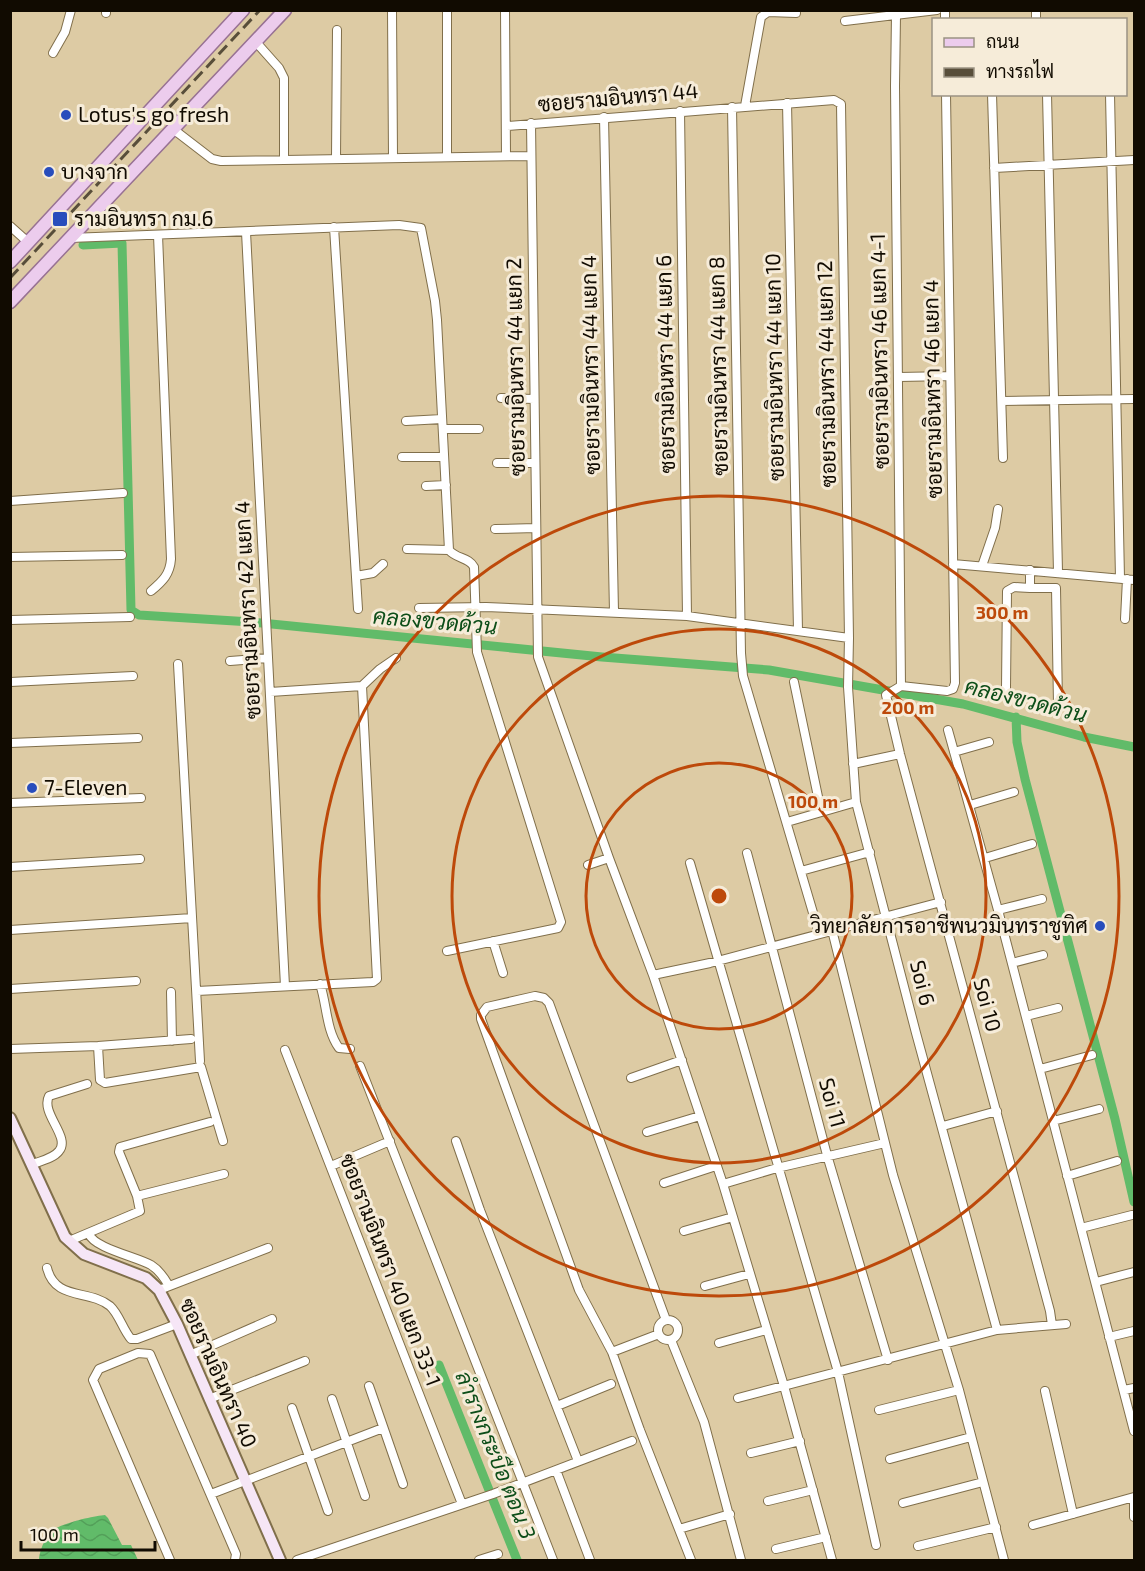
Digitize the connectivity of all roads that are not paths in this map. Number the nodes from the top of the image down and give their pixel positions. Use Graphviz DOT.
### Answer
graph roads {
  1 [pos="72,10"];
  2 [pos="243,10"];
  3 [pos="285,10"];
  4 [pos="392,10"];
  5 [pos="447,10"];
  6 [pos="505,10"];
  7 [pos="937,10"];
  8 [pos="926,11"];
  9 [pos="796,13"];
  10 [pos="871,14"];
  11 [pos="896,15"];
  12 [pos="845,21"];
  13 [pos="337,30"];
  14 [pos="255,41"];
  15 [pos="52,53"];
  16 [pos="946,96"];
  17 [pos="992,96"];
  18 [pos="1047,96"];
  19 [pos="1110,96"];
  20 [pos="787,103"];
  21 [pos="745,106"];
  22 [pos="732,107"];
  23 [pos="841,109"];
  24 [pos="680,111"];
  25 [pos="604,117"];
  26 [pos="531,123"];
  27 [pos="507,126"];
  28 [pos="173,129"];
  29 [pos="447,156"];
  30 [pos="506,156"];
  31 [pos="531,156"];
  32 [pos="393,157"];
  33 [pos="336,158"];
  34 [pos="284,159"];
  35 [pos="1112,160"];
  36 [pos="1134,160"];
  37 [pos="1048,164"];
  38 [pos="994,168"];
  39 [pos="10,226"];
  40 [pos="334,227"];
  41 [pos="246,232"];
  42 [pos="158,235"];
  43 [pos="70,238"];
  44 [pos="29,243"];
  45 [pos="10,262"];
  46 [pos="10,302"];
  47 [pos="950,376"];
  48 [pos="899,377"];
  49 [pos="501,398"];
  50 [pos="534,399"];
  51 [pos="1117,399"];
  52 [pos="1134,399"];
  53 [pos="1054,400"];
  54 [pos="1002,401"];
  55 [pos="442,419"];
  56 [pos="406,421"];
  57 [pos="443,429"];
  58 [pos="479,429"];
  59 [pos="444,457"];
  60 [pos="402,458"];
  61 [pos="1003,458"];
  62 [pos="497,463"];
  63 [pos="535,463"];
  64 [pos="446,485"];
  65 [pos="426,486"];
  66 [pos="123,493"];
  67 [pos="10,501"];
  68 [pos="998,509"];
  69 [pos="536,528"];
  70 [pos="495,529"];
  71 [pos="407,549"];
  72 [pos="448,550"];
  73 [pos="122,555"];
  74 [pos="10,557"];
  75 [pos="383,564"];
  76 [pos="953,564"];
  77 [pos="982,566"];
  78 [pos="1030,570"];
  79 [pos="1058,572"];
  80 [pos="357,576"];
  81 [pos="1127,579"];
  82 [pos="1030,588"];
  83 [pos="151,591"];
  84 [pos="474,608"];
  85 [pos="358,609"];
  86 [pos="419,609"];
  87 [pos="537,609"];
  88 [pos="614,612"];
  89 [pos="687,616"];
  90 [pos="130,617"];
  91 [pos="1125,619"];
  92 [pos="10,620"];
  93 [pos="741,623"];
  94 [pos="798,630"];
  95 [pos="849,638"];
  96 [pos="268,658"];
  97 [pos="396,658"];
  98 [pos="230,661"];
  99 [pos="178,664"];
  100 [pos="133,676"];
  101 [pos="10,682"];
  102 [pos="794,682"];
  103 [pos="362,686"];
  104 [pos="901,686"];
  105 [pos="1006,688"];
  106 [pos="270,692"];
  107 [pos="1058,704"];
  108 [pos="948,730"];
  109 [pos="138,738"];
  110 [pos="989,742"];
  111 [pos="10,743"];
  112 [pos="954,753"];
  113 [pos="900,754"];
  114 [pos="853,764"];
  115 [pos="1014,792"];
  116 [pos="141,798"];
  117 [pos="856,802"];
  118 [pos="10,803"];
  119 [pos="970,805"];
  120 [pos="821,811"];
  121 [pos="787,822"];
  122 [pos="1032,844"];
  123 [pos="870,852"];
  124 [pos="747,853"];
  125 [pos="609,858"];
  126 [pos="985,858"];
  127 [pos="140,859"];
  128 [pos="690,863"];
  129 [pos="588,865"];
  130 [pos="10,867"];
  131 [pos="801,871"];
  132 [pos="1042,899"];
  133 [pos="941,902"];
  134 [pos="998,910"];
  135 [pos="887,917"];
  136 [pos="192,918"];
  137 [pos="10,930"];
  138 [pos="832,930"];
  139 [pos="819,933"];
  140 [pos="493,941"];
  141 [pos="771,946"];
  142 [pos="447,951"];
  143 [pos="1042,956"];
  144 [pos="718,960"];
  145 [pos="1012,963"];
  146 [pos="503,973"];
  147 [pos="653,975"];
  148 [pos="136,981"];
  149 [pos="320,984"];
  150 [pos="285,986"];
  151 [pos="10,989"];
  152 [pos="197,991"];
  153 [pos="171,992"];
  154 [pos="1058,1008"];
  155 [pos="1026,1016"];
  156 [pos="191,1039"];
  157 [pos="172,1041"];
  158 [pos="98,1046"];
  159 [pos="10,1049"];
  160 [pos="351,1049"];
  161 [pos="285,1050"];
  162 [pos="1092,1055"];
  163 [pos="682,1060"];
  164 [pos="200,1061"];
  165 [pos="360,1066"];
  166 [pos="1040,1069"];
  167 [pos="631,1078"];
  168 [pos="87,1084"];
  169 [pos="1100,1108"];
  170 [pos="997,1111"];
  171 [pos="700,1116"];
  172 [pos="10,1118"];
  173 [pos="1053,1121"];
  174 [pos="210,1122"];
  175 [pos="943,1126"];
  176 [pos="647,1132"];
  177 [pos="390,1141"];
  178 [pos="456,1141"];
  179 [pos="223,1142"];
  180 [pos="885,1143"];
  181 [pos="827,1155"];
  182 [pos="1117,1161"];
  183 [pos="33,1164"];
  184 [pos="331,1166"];
  185 [pos="717,1166"];
  186 [pos="777,1168"];
  187 [pos="224,1174"];
  188 [pos="1068,1176"];
  189 [pos="664,1183"];
  190 [pos="723,1184"];
  191 [pos="137,1196"];
  192 [pos="1132,1215"];
  193 [pos="733,1217"];
  194 [pos="1081,1228"];
  195 [pos="684,1231"];
  196 [pos="89,1234"];
  197 [pos="69,1241"];
  198 [pos="268,1248"];
  199 [pos="47,1268"];
  200 [pos="1134,1272"];
  201 [pos="749,1274"];
  202 [pos="1096,1282"];
  203 [pos="705,1286"];
  204 [pos="164,1288"];
  205 [pos="272,1319"];
  206 [pos="666,1320"];
  207 [pos="177,1324"];
  208 [pos="1066,1324"];
  209 [pos="1052,1325"];
  210 [pos="766,1330"];
  211 [pos="998,1330"];
  212 [pos="1134,1331"];
  213 [pos="659,1334"];
  214 [pos="1110,1337"];
  215 [pos="671,1340"];
  216 [pos="719,1343"];
  217 [pos="946,1345"];
  218 [pos="612,1352"];
  219 [pos="190,1355"];
  220 [pos="888,1360"];
  221 [pos="305,1361"];
  222 [pos="838,1372"];
  223 [pos="611,1384"];
  224 [pos="369,1386"];
  225 [pos="784,1386"];
  226 [pos="1134,1388"];
  227 [pos="959,1390"];
  228 [pos="1124,1390"];
  229 [pos="1045,1391"];
  230 [pos="738,1398"];
  231 [pos="209,1399"];
  232 [pos="332,1400"];
  233 [pos="557,1406"];
  234 [pos="292,1408"];
  235 [pos="879,1410"];
  236 [pos="383,1428"];
  237 [pos="1134,1431"];
  238 [pos="971,1437"];
  239 [pos="632,1441"];
  240 [pos="800,1441"];
  241 [pos="347,1442"];
  242 [pos="751,1453"];
  243 [pos="311,1457"];
  244 [pos="890,1459"];
  245 [pos="578,1461"];
  246 [pos="556,1470"];
  247 [pos="245,1482"];
  248 [pos="983,1482"];
  249 [pos="522,1483"];
  250 [pos="403,1484"];
  251 [pos="813,1490"];
  252 [pos="211,1494"];
  253 [pos="365,1496"];
  254 [pos="1134,1499"];
  255 [pos="768,1500"];
  256 [pos="903,1503"];
  257 [pos="462,1504"];
  258 [pos="328,1511"];
  259 [pos="730,1514"];
  260 [pos="1073,1514"];
  261 [pos="1134,1515"];
  262 [pos="1033,1525"];
  263 [pos="996,1527"];
  264 [pos="679,1529"];
  265 [pos="826,1536"];
  266 [pos="876,1545"];
  267 [pos="918,1546"];
  268 [pos="776,1549"];
  269 [pos="498,1554"];
  270 [pos="170,1560"];
  271 [pos="235,1560"];
  272 [pos="280,1560"];
  273 [pos="297,1560"];
  274 [pos="479,1560"];
  275 [pos="553,1560"];
  276 [pos="590,1560"];
  277 [pos="690,1560"];
  278 [pos="741,1560"];
  279 [pos="832,1560"];
  280 [pos="1004,1560"];
  1 -- 15 [label="street"];
  2 -- 44 [label="main road"];
  3 -- 14 [label="main road"];
  4 -- 32 [label="street"];
  5 -- 29 [label="street"];
  6 -- 27 [label="street, ซอยรามอินทรา 44"];
  7 -- 8 [label="street"];
  8 -- 11 [label="street"];
  9 -- 21 [label="street"];
  10 -- 11 [label="street"];
  10 -- 12 [label="street"];
  11 -- 48 [label="street, ซอยรามอินทรา 46 แยก 4-1"];
  13 -- 33 [label="street"];
  14 -- 28 [label="main road"];
  14 -- 34 [label="street"];
  16 -- 47 [label="street, ซอยรามอินทรา 46 แยก 4"];
  17 -- 38 [label="street"];
  18 -- 37 [label="street"];
  19 -- 35 [label="street"];
  20 -- 21 [label="street, ซอยรามอินทรา 44"];
  20 -- 23 [label="street, ซอยรามอินทรา 44"];
  20 -- 94 [label="street, ซอยรามอินทรา 44 แยก 10"];
  21 -- 22 [label="street, ซอยรามอินทรา 44"];
  22 -- 24 [label="street, ซอยรามอินทรา 44"];
  22 -- 93 [label="street, ซอยรามอินทรา 44 แยก 8"];
  23 -- 95 [label="street, ซอยรามอินทรา 44 แยก 12"];
  24 -- 25 [label="street, ซอยรามอินทรา 44"];
  24 -- 89 [label="street, ซอยรามอินทรา 44 แยก 6"];
  25 -- 26 [label="street, ซอยรามอินทรา 44"];
  25 -- 88 [label="street, ซอยรามอินทรา 44 แยก 4"];
  26 -- 27 [label="street, ซอยรามอินทรา 44"];
  26 -- 31 [label="street, ซอยรามอินทรา 44 แยก 2"];
  27 -- 30 [label="street"];
  28 -- 34 [label="street"];
  28 -- 43 [label="main road"];
  29 -- 30 [label="street"];
  29 -- 32 [label="street"];
  30 -- 31 [label="street"];
  31 -- 50 [label="street, ซอยรามอินทรา 44 แยก 2"];
  32 -- 33 [label="street"];
  33 -- 34 [label="street"];
  35 -- 36 [label="street"];
  35 -- 37 [label="street"];
  35 -- 51 [label="street"];
  37 -- 38 [label="street"];
  37 -- 53 [label="street"];
  38 -- 54 [label="street"];
  39 -- 44 [label="street"];
  40 -- 41 [label="street"];
  40 -- 55 [label="street"];
  40 -- 80 [label="street"];
  41 -- 42 [label="street"];
  41 -- 96 [label="street, ซอยรามอินทรา 42 แยก 4"];
  42 -- 43 [label="street"];
  42 -- 83 [label="street"];
  43 -- 46 [label="main road"];
  44 -- 45 [label="main road"];
  47 -- 48 [label="street"];
  47 -- 76 [label="street, ซอยรามอินทรา 46 แยก 4"];
  48 -- 104 [label="street, ซอยรามอินทรา 46 แยก 4-1"];
  49 -- 50 [label="street"];
  50 -- 63 [label="street, ซอยรามอินทรา 44 แยก 2"];
  51 -- 52 [label="street"];
  51 -- 53 [label="street"];
  51 -- 81 [label="street"];
  53 -- 54 [label="street"];
  53 -- 79 [label="street"];
  54 -- 61 [label="street"];
  55 -- 56 [label="street"];
  55 -- 57 [label="street"];
  57 -- 58 [label="street"];
  57 -- 59 [label="street"];
  59 -- 60 [label="street"];
  59 -- 64 [label="street"];
  62 -- 63 [label="street"];
  63 -- 69 [label="street, ซอยรามอินทรา 44 แยก 2"];
  64 -- 65 [label="street"];
  64 -- 72 [label="street"];
  66 -- 67 [label="street"];
  68 -- 77 [label="street"];
  69 -- 70 [label="street"];
  69 -- 87 [label="street, ซอยรามอินทรา 44 แยก 2"];
  71 -- 72 [label="street"];
  72 -- 84 [label="street"];
  73 -- 74 [label="street"];
  75 -- 80 [label="street"];
  76 -- 77 [label="street"];
  76 -- 104 [label="street, ซอยรามอินทรา 46 แยก 4"];
  77 -- 78 [label="street"];
  78 -- 79 [label="street"];
  78 -- 82 [label="street"];
  79 -- 81 [label="street"];
  80 -- 85 [label="street"];
  81 -- 91 [label="street"];
  82 -- 105 [label="street"];
  82 -- 107 [label="street"];
  84 -- 86 [label="street"];
  84 -- 87 [label="street"];
  84 -- 140 [label="street"];
  87 -- 88 [label="street"];
  87 -- 125 [label="street, ซอยรามอินทรา 44 แยก 2"];
  88 -- 89 [label="street"];
  89 -- 93 [label="street"];
  90 -- 92 [label="street"];
  93 -- 94 [label="street"];
  93 -- 121 [label="street, ซอยรามอินทรา 44 แยก 8"];
  94 -- 95 [label="street"];
  95 -- 114 [label="street, Soi 6"];
  96 -- 98 [label="street"];
  96 -- 106 [label="street, ซอยรามอินทรา 42 แยก 4"];
  97 -- 103 [label="street"];
  99 -- 136 [label="street"];
  100 -- 101 [label="street"];
  102 -- 120 [label="street"];
  103 -- 106 [label="street"];
  103 -- 149 [label="street"];
  104 -- 113 [label="street, Soi 10"];
  106 -- 150 [label="street, ซอยรามอินทรา 42 แยก 4"];
  108 -- 112 [label="street"];
  109 -- 111 [label="street"];
  110 -- 112 [label="street"];
  112 -- 119 [label="street"];
  113 -- 114 [label="street"];
  113 -- 133 [label="street, Soi 10"];
  114 -- 117 [label="street, Soi 6"];
  115 -- 119 [label="street"];
  116 -- 118 [label="street"];
  117 -- 120 [label="street"];
  117 -- 123 [label="street, Soi 6"];
  119 -- 126 [label="street"];
  120 -- 121 [label="street"];
  121 -- 131 [label="street, ซอยรามอินทรา 44 แยก 8"];
  122 -- 126 [label="street"];
  123 -- 131 [label="street"];
  123 -- 135 [label="street, Soi 6"];
  124 -- 141 [label="street, Soi 11"];
  125 -- 129 [label="street"];
  125 -- 147 [label="street, ซอยรามอินทรา 44 แยก 2"];
  126 -- 134 [label="street"];
  127 -- 130 [label="street"];
  128 -- 144 [label="street"];
  131 -- 139 [label="street, ซอยรามอินทรา 44 แยก 8"];
  132 -- 134 [label="street"];
  133 -- 135 [label="street"];
  133 -- 170 [label="street, Soi 10"];
  134 -- 145 [label="street"];
  135 -- 138 [label="street"];
  135 -- 175 [label="street, Soi 6"];
  136 -- 137 [label="street"];
  136 -- 152 [label="street"];
  138 -- 139 [label="street"];
  138 -- 180 [label="street"];
  139 -- 141 [label="street"];
  140 -- 142 [label="street"];
  140 -- 146 [label="street"];
  141 -- 144 [label="street"];
  141 -- 181 [label="street, Soi 11"];
  143 -- 145 [label="street"];
  144 -- 147 [label="street"];
  144 -- 186 [label="street"];
  145 -- 155 [label="street"];
  147 -- 163 [label="street, ซอยรามอินทรา 44 แยก 2"];
  148 -- 151 [label="street"];
  149 -- 150 [label="street"];
  149 -- 160 [label="street"];
  150 -- 152 [label="street"];
  152 -- 164 [label="street"];
  153 -- 157 [label="street"];
  154 -- 155 [label="street"];
  155 -- 166 [label="street"];
  156 -- 157 [label="street"];
  157 -- 158 [label="street"];
  158 -- 159 [label="street"];
  158 -- 179 [label="street"];
  161 -- 184 [label="street, ซอยรามอินทรา 40 แยก 33-1"];
  162 -- 166 [label="street"];
  163 -- 167 [label="street"];
  163 -- 171 [label="street, ซอยรามอินทรา 44 แยก 2"];
  165 -- 177 [label="street"];
  166 -- 173 [label="street"];
  168 -- 183 [label="street"];
  169 -- 173 [label="street"];
  170 -- 175 [label="street"];
  170 -- 209 [label="street, Soi 10"];
  171 -- 176 [label="street"];
  171 -- 185 [label="street, ซอยรามอินทรา 44 แยก 2"];
  172 -- 183 [label="street, ซอยรามอินทรา 40"];
  173 -- 188 [label="street"];
  174 -- 191 [label="street"];
  175 -- 211 [label="street, Soi 6"];
  177 -- 184 [label="street"];
  177 -- 249 [label="street"];
  178 -- 233 [label="street"];
  180 -- 181 [label="street"];
  180 -- 217 [label="street"];
  181 -- 186 [label="street"];
  181 -- 220 [label="street, Soi 11"];
  182 -- 188 [label="street"];
  183 -- 197 [label="street, ซอยรามอินทรา 40"];
  184 -- 257 [label="street, ซอยรามอินทรา 40 แยก 33-1"];
  185 -- 189 [label="street"];
  185 -- 190 [label="street, ซอยรามอินทรา 44 แยก 2"];
  186 -- 190 [label="street"];
  186 -- 222 [label="street"];
  187 -- 191 [label="street"];
  188 -- 194 [label="street"];
  190 -- 193 [label="street, ซอยรามอินทรา 44 แยก 2"];
  191 -- 196 [label="street"];
  192 -- 194 [label="street"];
  193 -- 195 [label="street"];
  193 -- 201 [label="street, ซอยรามอินทรา 44 แยก 2"];
  194 -- 202 [label="street"];
  196 -- 197 [label="street"];
  196 -- 204 [label="street"];
  197 -- 204 [label="street, ซอยรามอินทรา 40"];
  198 -- 204 [label="street"];
  199 -- 207 [label="street"];
  200 -- 202 [label="street"];
  201 -- 203 [label="street"];
  201 -- 210 [label="street, ซอยรามอินทรา 44 แยก 2"];
  202 -- 214 [label="street"];
  204 -- 207 [label="street, ซอยรามอินทรา 40"];
  205 -- 219 [label="street"];
  206 -- 213 [label="street"];
  206 -- 215 [label="street"];
  206 -- 218 [label="street"];
  207 -- 219 [label="street, ซอยรามอินทรา 40"];
  208 -- 209 [label="street"];
  209 -- 211 [label="street"];
  210 -- 216 [label="street"];
  210 -- 225 [label="street, ซอยรามอินทรา 44 แยก 2"];
  211 -- 217 [label="street"];
  212 -- 214 [label="street"];
  213 -- 215 [label="street"];
  213 -- 218 [label="street"];
  214 -- 228 [label="street"];
  215 -- 259 [label="street"];
  217 -- 220 [label="street"];
  217 -- 227 [label="street"];
  218 -- 264 [label="street"];
  219 -- 231 [label="street, ซอยรามอินทรา 40"];
  220 -- 222 [label="street"];
  221 -- 231 [label="street"];
  222 -- 225 [label="street"];
  222 -- 266 [label="street"];
  223 -- 233 [label="street"];
  224 -- 236 [label="street"];
  225 -- 230 [label="street"];
  225 -- 240 [label="street, ซอยรามอินทรา 44 แยก 2"];
  226 -- 228 [label="street"];
  227 -- 235 [label="street"];
  227 -- 238 [label="street"];
  228 -- 237 [label="street"];
  229 -- 260 [label="street"];
  231 -- 247 [label="street, ซอยรามอินทรา 40"];
  232 -- 241 [label="street"];
  233 -- 245 [label="street"];
  234 -- 243 [label="street"];
  236 -- 241 [label="street"];
  236 -- 250 [label="street"];
  238 -- 244 [label="street"];
  238 -- 248 [label="street"];
  239 -- 245 [label="street"];
  240 -- 242 [label="street"];
  240 -- 251 [label="street, ซอยรามอินทรา 44 แยก 2"];
  241 -- 243 [label="street"];
  241 -- 253 [label="street"];
  243 -- 247 [label="street"];
  243 -- 258 [label="street"];
  245 -- 246 [label="street"];
  246 -- 249 [label="street"];
  246 -- 276 [label="street"];
  247 -- 252 [label="street"];
  247 -- 272 [label="street, ซอยรามอินทรา 40"];
  248 -- 256 [label="street"];
  248 -- 263 [label="street"];
  249 -- 257 [label="street"];
  249 -- 275 [label="street"];
  251 -- 255 [label="street"];
  251 -- 265 [label="street, ซอยรามอินทรา 44 แยก 2"];
  252 -- 270 [label="street"];
  252 -- 271 [label="street"];
  254 -- 260 [label="street"];
  254 -- 261 [label="street"];
  257 -- 273 [label="street"];
  259 -- 264 [label="street"];
  259 -- 278 [label="street"];
  260 -- 262 [label="street"];
  263 -- 267 [label="street"];
  263 -- 280 [label="street"];
  264 -- 277 [label="street"];
  265 -- 268 [label="street"];
  265 -- 279 [label="street, ซอยรามอินทรา 44 แยก 2"];
  269 -- 274 [label="street"];
}
